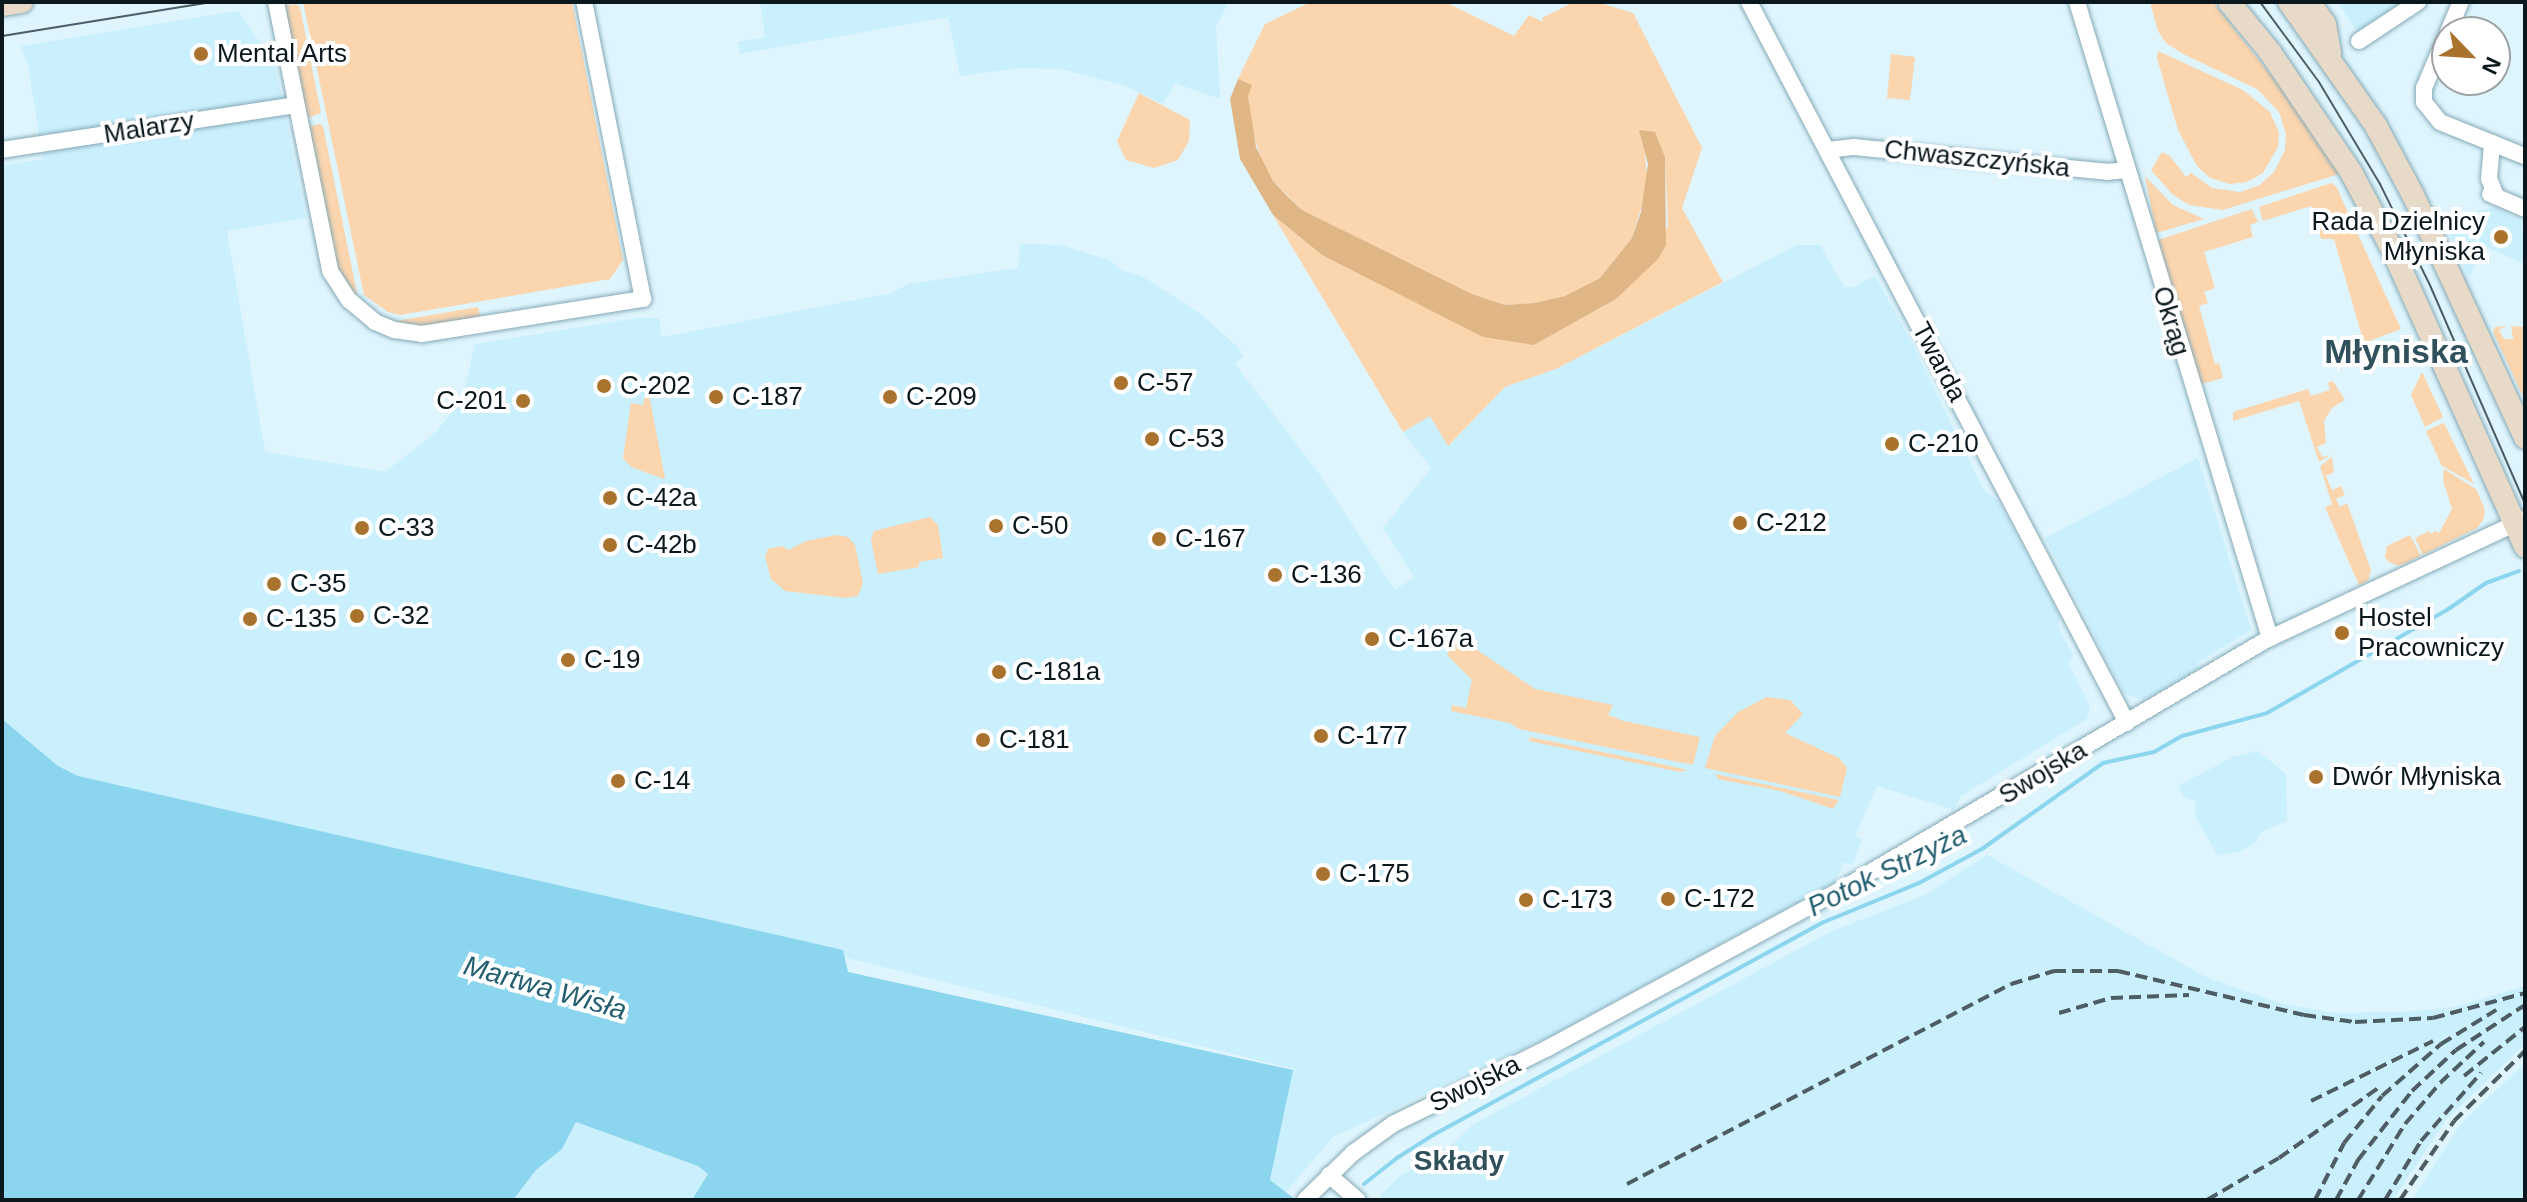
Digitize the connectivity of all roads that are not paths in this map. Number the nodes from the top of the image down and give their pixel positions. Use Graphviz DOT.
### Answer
graph roads {
  1 [pos="22,2"];
  2 [pos="276,2"];
  3 [pos="584,2"];
  4 [pos="1749,2"];
  5 [pos="2077,2"];
  6 [pos="2229,2"];
  7 [pos="2289,2"];
  8 [pos="2309,2"];
  9 [pos="2418,2"];
  10 [pos="2,5"];
  11 [pos="2359,41"];
  12 [pos="2331,58"];
  13 [pos="2431,72"];
  14 [pos="296,105"];
  15 [pos="2492,143"];
  16 [pos="2,150"];
  17 [pos="1828,150"];
  18 [pos="2525,156"];
  19 [pos="2125,170"];
  20 [pos="2525,209"];
  21 [pos="2525,437"];
  22 [pos="2520,521"];
  23 [pos="2525,547"];
  24 [pos="2270,638"];
  25 [pos="2127,723"];
  26 [pos="1329,1175"];
  27 [pos="1305,1200"];
  28 [pos="1358,1200"];
  1 -- 10 [label="main road"];
  2 -- 14 [label="street"];
  3 -- 14 [label="street"];
  4 -- 17 [label="street, Twarda"];
  5 -- 19 [label="street, Okrąg"];
  6 -- 22 [label="main road"];
  7 -- 12 [label="main road"];
  8 -- 12 [label="main road"];
  9 -- 11 [label="street"];
  12 -- 21 [label="main road"];
  13 -- 15 [label="street"];
  14 -- 16 [label="street, Malarzy"];
  15 -- 18 [label="street"];
  15 -- 20 [label="street"];
  17 -- 19 [label="street, Chwaszczyńska"];
  17 -- 25 [label="street, Twarda"];
  19 -- 24 [label="street, Okrąg"];
  22 -- 23 [label="main road"];
  22 -- 24 [label="street, Swojska"];
  24 -- 25 [label="street, Swojska"];
  25 -- 26 [label="street, Swojska"];
  26 -- 27 [label="street, Swojska"];
  26 -- 28 [label="street"];
}
